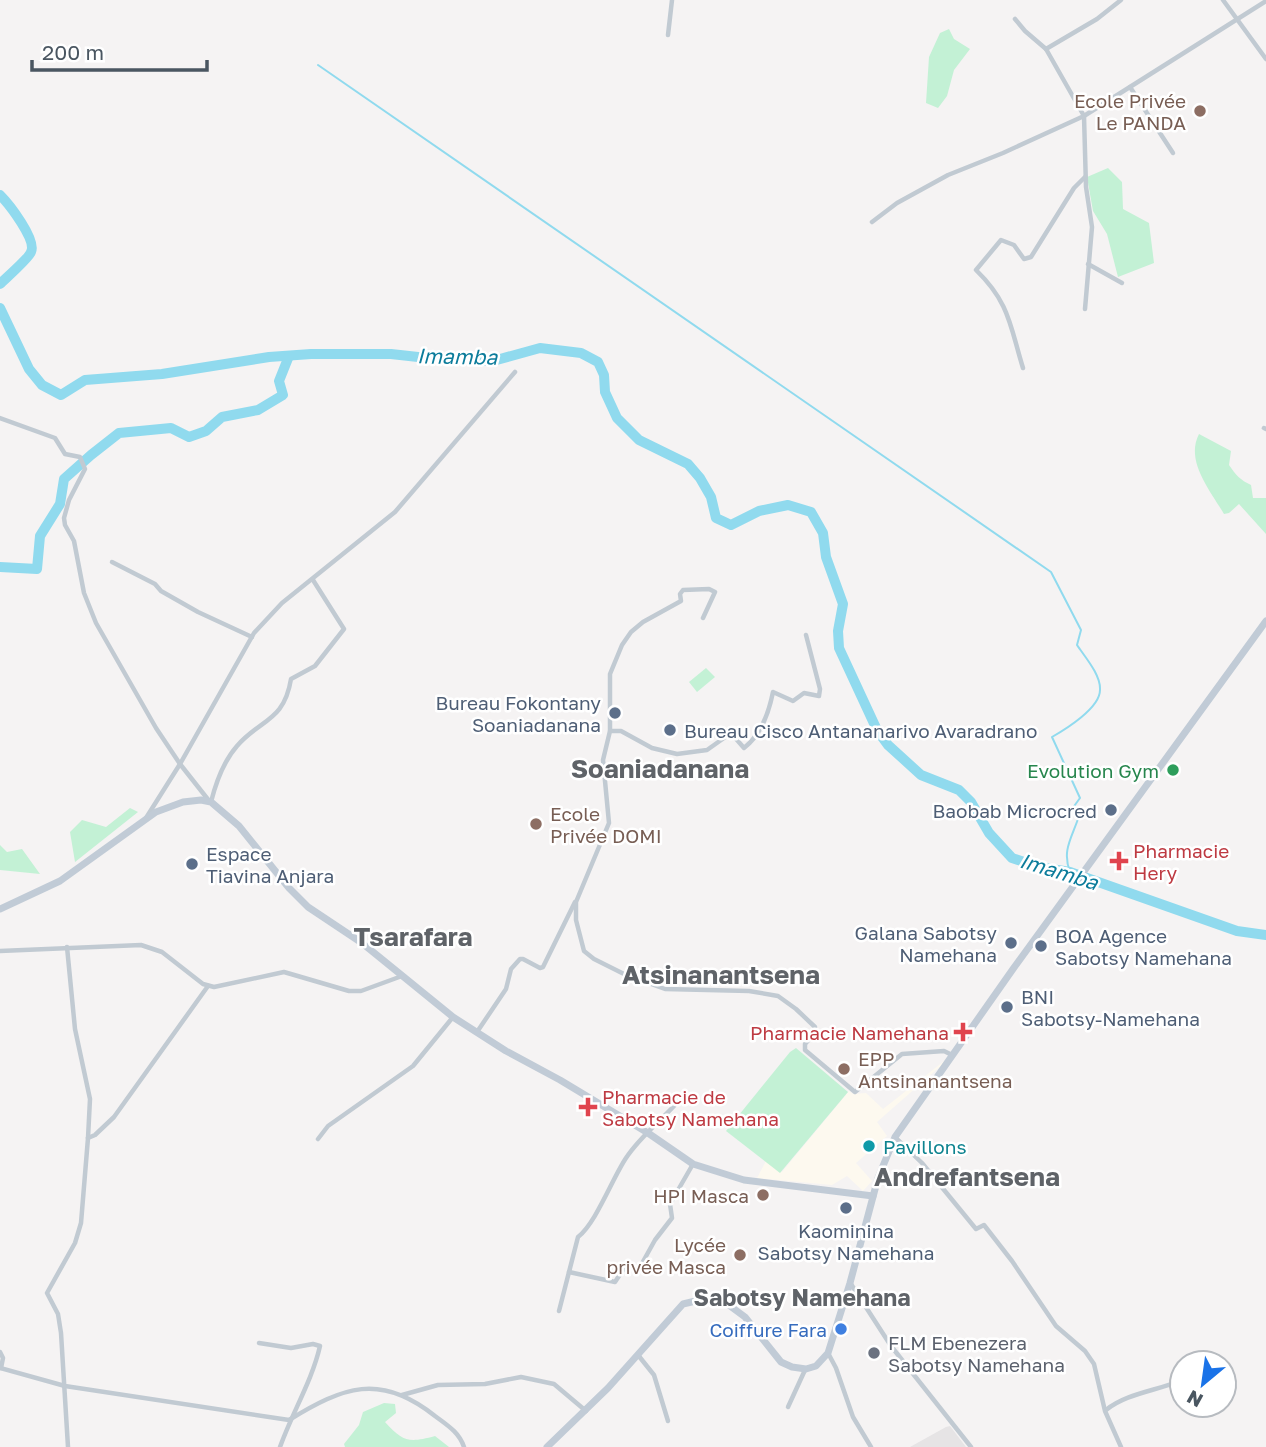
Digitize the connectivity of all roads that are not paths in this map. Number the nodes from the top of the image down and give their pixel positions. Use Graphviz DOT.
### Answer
graph roads {
  1 [pos="673,0"];
  2 [pos="1121,0"];
  3 [pos="1223,0"];
  4 [pos="1266,1"];
  5 [pos="1015,19"];
  6 [pos="1238,20"];
  7 [pos="668,35"];
  8 [pos="1046,50"];
  9 [pos="1266,59"];
  10 [pos="1130,87"];
  11 [pos="1084,116"];
  12 [pos="1174,153"];
  13 [pos="1086,176"];
  14 [pos="872,222"];
  15 [pos="1088,264"];
  16 [pos="1122,283"];
  17 [pos="1085,309"];
  18 [pos="1023,368"];
  19 [pos="515,372"];
  20 [pos="0,418"];
  21 [pos="112,562"];
  22 [pos="313,579"];
  23 [pos="703,618"];
  24 [pos="1266,621"];
  25 [pos="806,635"];
  26 [pos="252,637"];
  27 [pos="610,731"];
  28 [pos="180,764"];
  29 [pos="211,802"];
  30 [pos="145,818"];
  31 [pos="576,902"];
  32 [pos="0,909"];
  33 [pos="67,947"];
  34 [pos="0,951"];
  35 [pos="402,975"];
  36 [pos="208,985"];
  37 [pos="453,1017"];
  38 [pos="477,1032"];
  39 [pos="954,1056"];
  40 [pos="674,1105"];
  41 [pos="648,1133"];
  42 [pos="895,1137"];
  43 [pos="88,1138"];
  44 [pos="318,1139"];
  45 [pos="693,1164"];
  46 [pos="873,1196"];
  47 [pos="569,1272"];
  48 [pos="850,1283"];
  49 [pos="559,1311"];
  50 [pos="259,1343"];
  51 [pos="0,1352"];
  52 [pos="828,1353"];
  53 [pos="638,1355"];
  54 [pos="1,1368"];
  55 [pos="806,1369"];
  56 [pos="65,1385"];
  57 [pos="1168,1386"];
  58 [pos="401,1395"];
  59 [pos="788,1407"];
  60 [pos="586,1411"];
  61 [pos="1105,1411"];
  62 [pos="289,1420"];
  63 [pos="668,1421"];
  64 [pos="68,1447"];
  65 [pos="280,1447"];
  66 [pos="464,1447"];
  67 [pos="547,1447"];
  68 [pos="871,1447"];
  69 [pos="971,1447"];
  70 [pos="1121,1447"];
  1 -- 7 [label="street"];
  2 -- 8 [label="street"];
  3 -- 6 [label="street"];
  4 -- 6 [label="street"];
  5 -- 8 [label="street"];
  6 -- 9 [label="street"];
  6 -- 10 [label="street"];
  8 -- 11 [label="street"];
  10 -- 11 [label="street"];
  10 -- 12 [label="street"];
  11 -- 13 [label="street"];
  11 -- 14 [label="street"];
  13 -- 15 [label="street"];
  13 -- 18 [label="street"];
  15 -- 16 [label="street"];
  15 -- 17 [label="street"];
  19 -- 22 [label="street"];
  20 -- 28 [label="street"];
  21 -- 26 [label="street"];
  22 -- 26 [label="street"];
  22 -- 29 [label="street"];
  23 -- 27 [label="street"];
  24 -- 39 [label="main road"];
  25 -- 27 [label="street"];
  26 -- 28 [label="street"];
  27 -- 31 [label="street"];
  28 -- 29 [label="street"];
  28 -- 30 [label="street"];
  29 -- 30 [label="main road"];
  29 -- 35 [label="main road"];
  30 -- 32 [label="main road"];
  31 -- 38 [label="street"];
  31 -- 39 [label="street"];
  33 -- 34 [label="street"];
  33 -- 36 [label="street"];
  33 -- 43 [label="street"];
  35 -- 36 [label="street"];
  35 -- 37 [label="main road"];
  36 -- 43 [label="street"];
  37 -- 38 [label="main road"];
  37 -- 44 [label="street"];
  38 -- 41 [label="main road"];
  39 -- 42 [label="main road"];
  40 -- 41 [label="street"];
  41 -- 45 [label="main road"];
  41 -- 47 [label="street"];
  42 -- 46 [label="main road"];
  42 -- 61 [label="street"];
  43 -- 56 [label="street"];
  45 -- 46 [label="main road"];
  45 -- 47 [label="street"];
  46 -- 48 [label="main road"];
  47 -- 49 [label="street"];
  48 -- 52 [label="main road"];
  48 -- 69 [label="street"];
  50 -- 62 [label="street"];
  51 -- 54 [label="street"];
  52 -- 55 [label="main road"];
  52 -- 68 [label="street"];
  53 -- 55 [label="main road"];
  53 -- 60 [label="main road"];
  53 -- 63 [label="street"];
  54 -- 56 [label="street"];
  55 -- 59 [label="street"];
  56 -- 62 [label="street"];
  56 -- 64 [label="street"];
  57 -- 61 [label="street"];
  58 -- 60 [label="street"];
  58 -- 62 [label="street"];
  58 -- 66 [label="street"];
  60 -- 67 [label="main road"];
  61 -- 70 [label="street"];
  62 -- 65 [label="street"];
}
